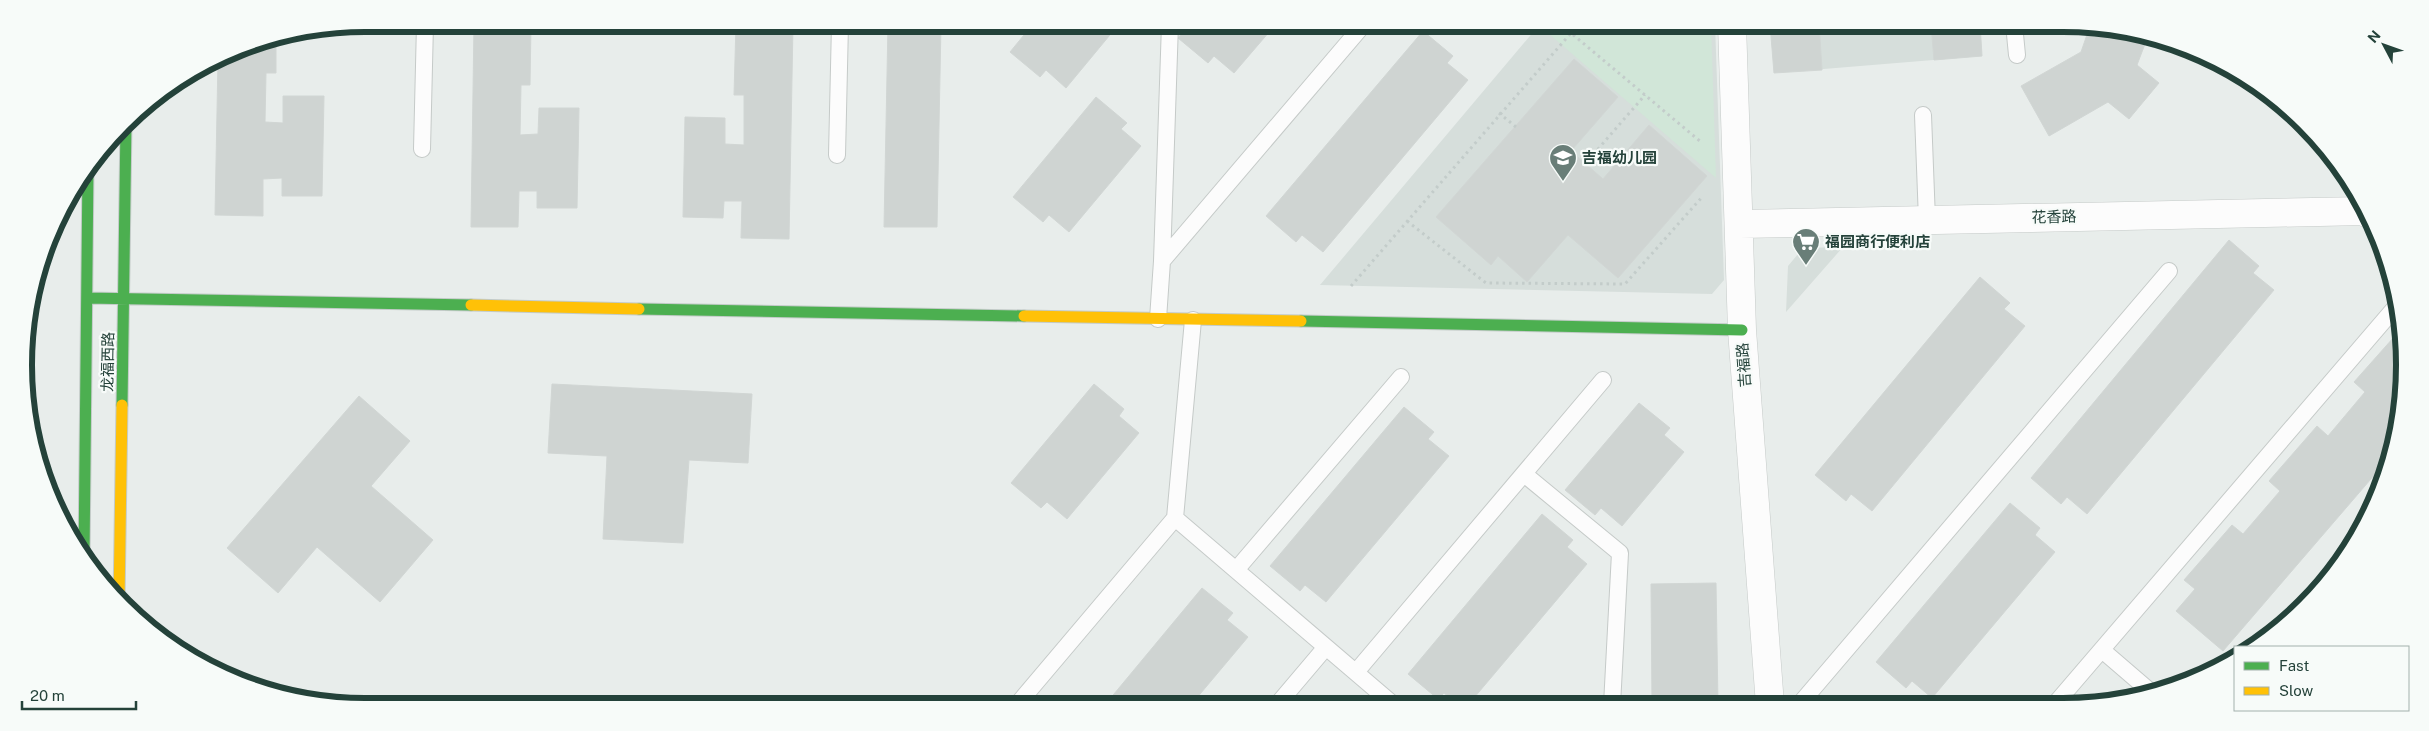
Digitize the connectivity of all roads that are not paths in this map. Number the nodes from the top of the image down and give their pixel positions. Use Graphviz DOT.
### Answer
graph roads {
  1 [pos="425,32"];
  2 [pos="840,32"];
  3 [pos="1170,32"];
  4 [pos="1357,32"];
  5 [pos="1732,32"];
  6 [pos="2015,32"];
  7 [pos="2017,55"];
  8 [pos="1923,115"];
  9 [pos="126,134"];
  10 [pos="422,149"];
  11 [pos="837,155"];
  12 [pos="88,182"];
  13 [pos="2358,210"];
  14 [pos="1927,220"];
  15 [pos="1740,224"];
  16 [pos="1162,261"];
  17 [pos="2169,271"];
  18 [pos="87,298"];
  19 [pos="124,298"];
  20 [pos="2392,311"];
  21 [pos="1158,319"];
  22 [pos="1193,320"];
  23 [pos="1742,330"];
  24 [pos="1401,377"];
  25 [pos="1603,380"];
  26 [pos="1524,474"];
  27 [pos="1175,518"];
  28 [pos="84,543"];
  29 [pos="1236,570"];
  30 [pos="119,589"];
  31 [pos="1326,647"];
  32 [pos="2102,650"];
  33 [pos="1356,672"];
  34 [pos="2146,688"];
  35 [pos="1023,698"];
  36 [pos="1283,698"];
  37 [pos="1387,698"];
  38 [pos="1612,698"];
  39 [pos="1769,698"];
  40 [pos="1805,698"];
  41 [pos="2060,698"];
  1 -- 10 [label="lane"];
  2 -- 11 [label="lane"];
  3 -- 16 [label="lane"];
  4 -- 16 [label="lane"];
  5 -- 15 [label="street, 吉福路"];
  6 -- 7 [label="lane"];
  8 -- 14 [label="lane"];
  9 -- 19 [label="street, 龙福西路"];
  12 -- 18 [label="street, 龙福西路"];
  13 -- 14 [label="street, 花香路"];
  14 -- 15 [label="street, 花香路"];
  15 -- 23 [label="street, 吉福路"];
  16 -- 21 [label="lane"];
  17 -- 40 [label="lane"];
  18 -- 19 [label="street"];
  18 -- 28 [label="street, 龙福西路"];
  19 -- 21 [label="street"];
  19 -- 30 [label="street, 龙福西路"];
  20 -- 32 [label="lane"];
  21 -- 22 [label="street"];
  22 -- 23 [label="street"];
  22 -- 27 [label="lane"];
  23 -- 39 [label="street, 吉福路"];
  24 -- 29 [label="lane"];
  25 -- 26 [label="lane"];
  26 -- 33 [label="lane"];
  26 -- 38 [label="lane"];
  27 -- 29 [label="lane"];
  27 -- 35 [label="lane"];
  29 -- 31 [label="lane"];
  31 -- 33 [label="lane"];
  31 -- 36 [label="lane"];
  32 -- 34 [label="lane"];
  32 -- 41 [label="lane"];
  33 -- 37 [label="lane"];
}
